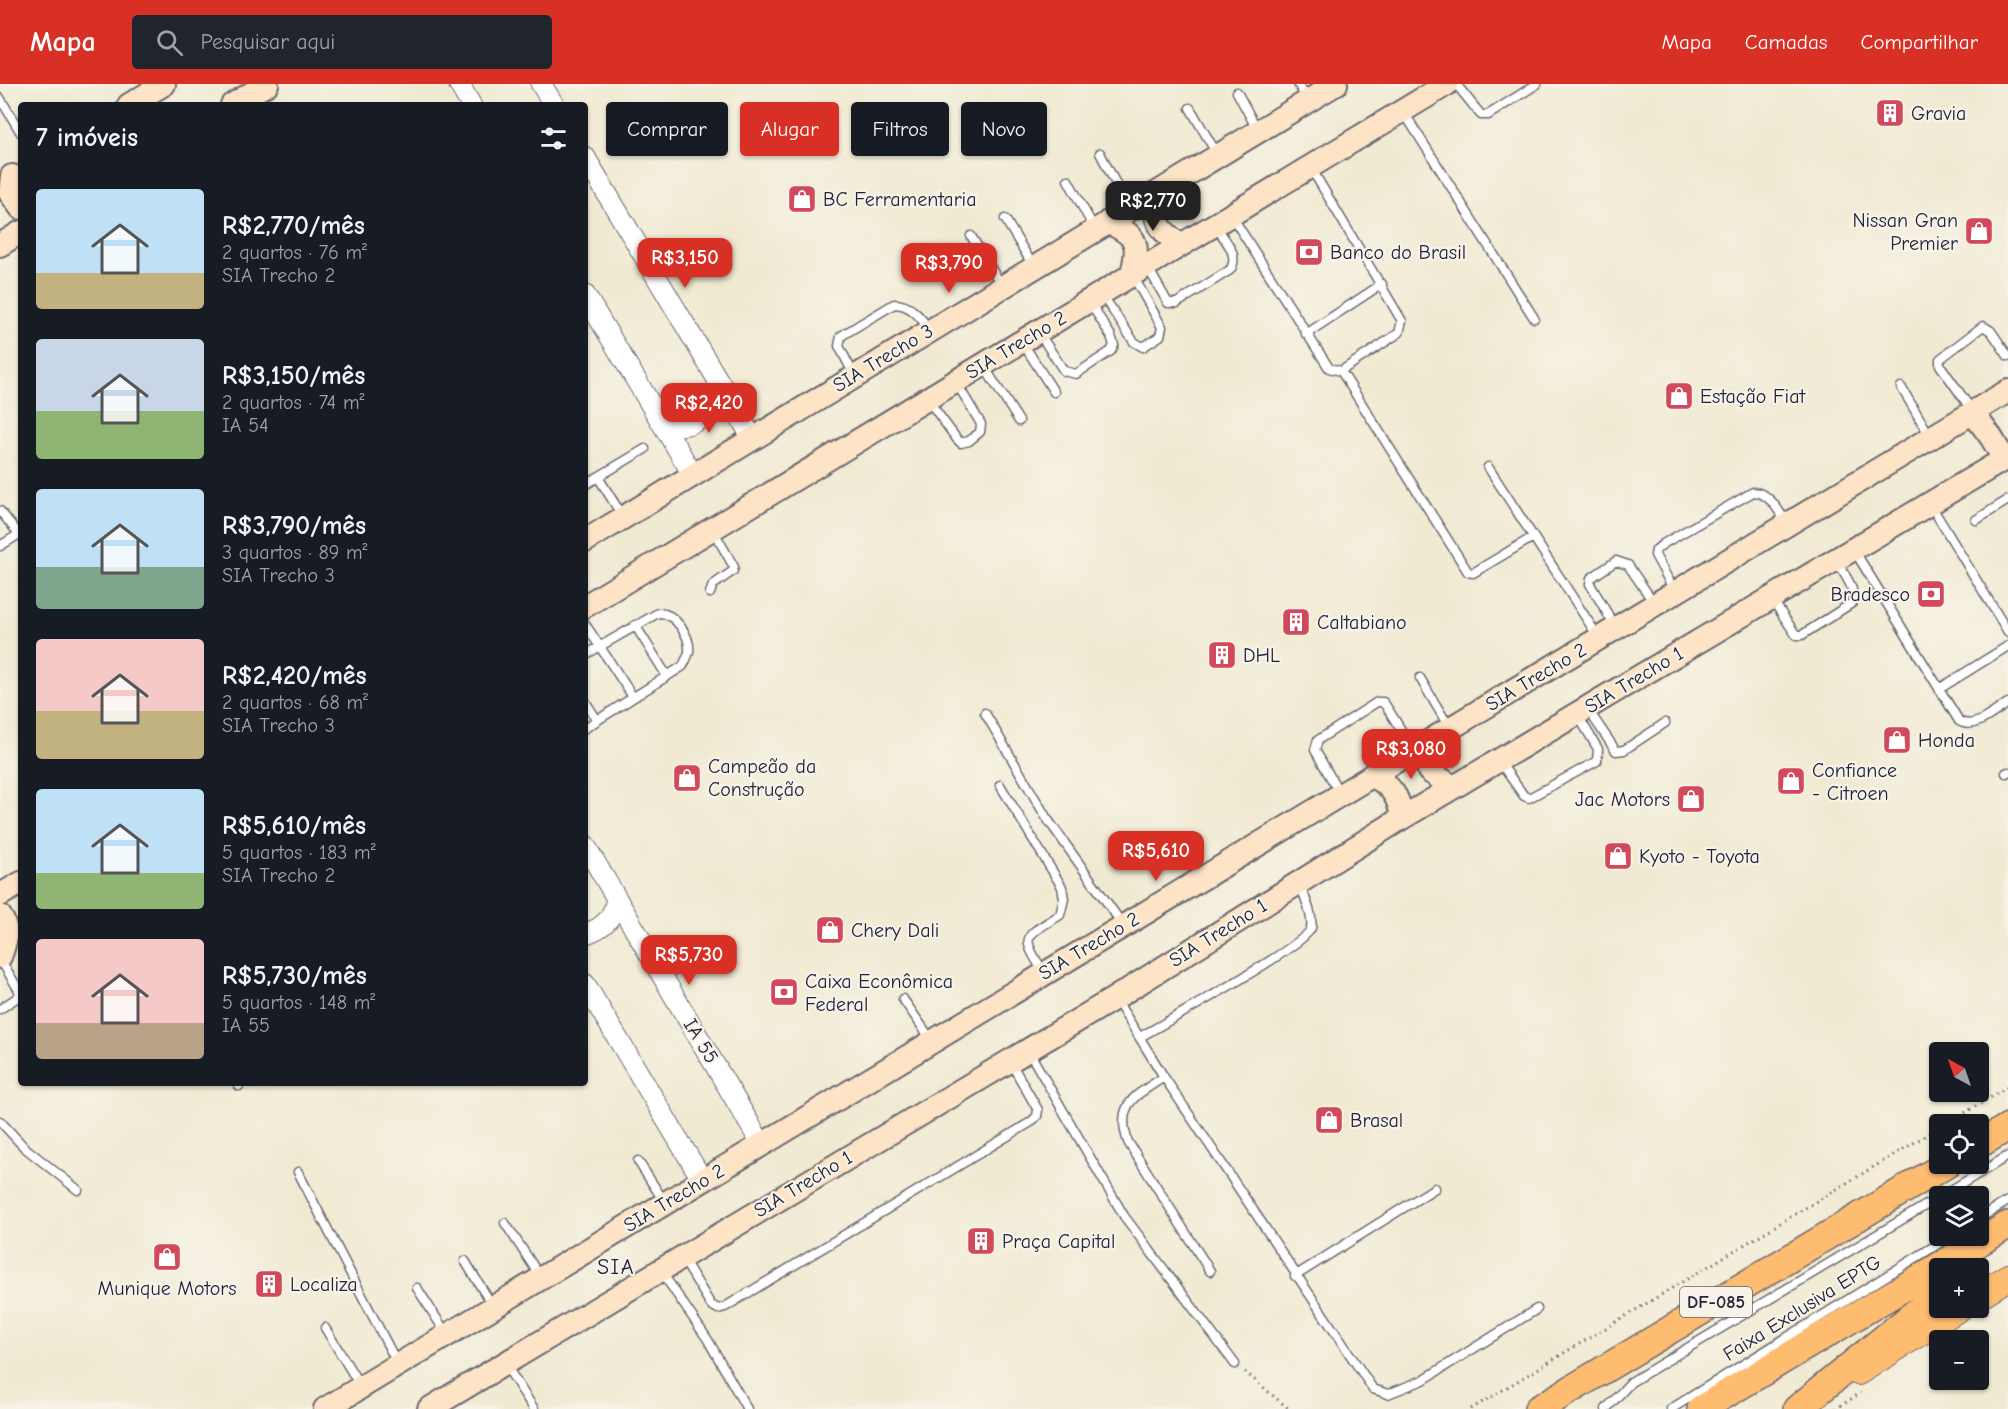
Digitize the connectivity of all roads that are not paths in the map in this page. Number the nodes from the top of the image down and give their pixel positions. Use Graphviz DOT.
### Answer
graph roads {
  1 [pos="267,84"];
  2 [pos="459,84"];
  3 [pos="541,84"];
  4 [pos="1336,84"];
  5 [pos="1447,84"];
  6 [pos="1456,84"];
  7 [pos="1537,84"];
  8 [pos="1237,92"];
  9 [pos="1303,92"];
  10 [pos="0,98"];
  11 [pos="237,102"];
  12 [pos="469,102"];
  13 [pos="552,102"];
  14 [pos="1190,108"];
  15 [pos="1403,111"];
  16 [pos="18,128"];
  17 [pos="1258,131"];
  18 [pos="1100,153"];
  19 [pos="1218,156"];
  20 [pos="588,162"];
  21 [pos="1310,166"];
  22 [pos="11,176"];
  23 [pos="1068,180"];
  24 [pos="1155,194"];
  25 [pos="18,204"];
  26 [pos="1129,210"];
  27 [pos="1005,219"];
  28 [pos="1223,220"];
  29 [pos="1101,226"];
  30 [pos="18,234"];
  31 [pos="971,236"];
  32 [pos="0,245"];
  33 [pos="1181,245"];
  34 [pos="1034,267"];
  35 [pos="1139,269"];
  36 [pos="1382,284"];
  37 [pos="1002,286"];
  38 [pos="1095,297"];
  39 [pos="588,300"];
  40 [pos="1534,318"];
  41 [pos="930,330"];
  42 [pos="1306,334"];
  43 [pos="1030,336"];
  44 [pos="2008,356"];
  45 [pos="983,365"];
  46 [pos="1341,371"];
  47 [pos="855,376"];
  48 [pos="718,381"];
  49 [pos="956,381"];
  50 [pos="1901,387"];
  51 [pos="2008,391"];
  52 [pos="1054,392"];
  53 [pos="927,399"];
  54 [pos="1973,413"];
  55 [pos="661,420"];
  56 [pos="1019,421"];
  57 [pos="1931,438"];
  58 [pos="753,439"];
  59 [pos="645,449"];
  60 [pos="2007,461"];
  61 [pos="1488,467"];
  62 [pos="693,475"];
  63 [pos="598,477"];
  64 [pos="588,483"];
  65 [pos="2008,500"];
  66 [pos="1930,504"];
  67 [pos="0,511"];
  68 [pos="623,518"];
  69 [pos="1976,520"];
  70 [pos="1788,525"];
  71 [pos="713,529"];
  72 [pos="18,532"];
  73 [pos="18,535"];
  74 [pos="1533,537"];
  75 [pos="588,539"];
  76 [pos="0,546"];
  77 [pos="1845,555"];
  78 [pos="1676,592"];
  79 [pos="710,593"];
  80 [pos="1771,599"];
  81 [pos="588,604"];
  82 [pos="1655,605"];
  83 [pos="635,625"];
  84 [pos="588,629"];
  85 [pos="2008,632"];
  86 [pos="1608,633"];
  87 [pos="2008,646"];
  88 [pos="599,647"];
  89 [pos="588,653"];
  90 [pos="667,676"];
  91 [pos="1420,678"];
  92 [pos="1939,689"];
  93 [pos="633,698"];
  94 [pos="2008,703"];
  95 [pos="588,706"];
  96 [pos="1582,711"];
  97 [pos="985,713"];
  98 [pos="597,720"];
  99 [pos="1665,723"];
  100 [pos="588,726"];
  101 [pos="1450,729"];
  102 [pos="1422,745"];
  103 [pos="1499,760"];
  104 [pos="1372,775"];
  105 [pos="1000,785"];
  106 [pos="1453,787"];
  107 [pos="1340,795"];
  108 [pos="1402,818"];
  109 [pos="588,850"];
  110 [pos="1299,882"];
  111 [pos="18,885"];
  112 [pos="0,895"];
  113 [pos="616,900"];
  114 [pos="0,916"];
  115 [pos="1123,926"];
  116 [pos="588,933"];
  117 [pos="18,947"];
  118 [pos="0,958"];
  119 [pos="1044,973"];
  120 [pos="18,989"];
  121 [pos="588,989"];
  122 [pos="18,997"];
  123 [pos="1115,998"];
  124 [pos="903,999"];
  125 [pos="0,1009"];
  126 [pos="1140,1037"];
  127 [pos="932,1042"];
  128 [pos="1019,1055"];
  129 [pos="1164,1077"];
  130 [pos="0,1121"];
  131 [pos="2008,1127"];
  132 [pos="1989,1138"];
  133 [pos="762,1145"];
  134 [pos="2008,1156"];
  135 [pos="638,1161"];
  136 [pos="298,1172"];
  137 [pos="1930,1174"];
  138 [pos="703,1181"];
  139 [pos="1435,1188"];
  140 [pos="78,1190"];
  141 [pos="2008,1201"];
  142 [pos="666,1203"];
  143 [pos="1989,1212"];
  144 [pos="505,1223"];
  145 [pos="2008,1226"];
  146 [pos="2008,1234"];
  147 [pos="1935,1246"];
  148 [pos="682,1257"];
  149 [pos="1981,1258"];
  150 [pos="465,1261"];
  151 [pos="660,1270"];
  152 [pos="1210,1271"];
  153 [pos="1295,1276"];
  154 [pos="2008,1277"];
  155 [pos="541,1279"];
  156 [pos="417,1288"];
  157 [pos="1989,1289"];
  158 [pos="1929,1302"];
  159 [pos="494,1308"];
  160 [pos="1537,1309"];
  161 [pos="1943,1318"];
  162 [pos="325,1328"];
  163 [pos="448,1335"];
  164 [pos="505,1363"];
  165 [pos="1235,1364"];
  166 [pos="398,1366"];
  167 [pos="362,1387"];
  168 [pos="325,1409"];
  169 [pos="429,1409"];
  170 [pos="534,1409"];
  171 [pos="747,1409"];
  172 [pos="1538,1409"];
  173 [pos="1606,1409"];
  174 [pos="1671,1409"];
  175 [pos="1701,1409"];
  176 [pos="1798,1409"];
  1 -- 11 [label="main road"];
  2 -- 12 [label="street"];
  3 -- 13 [label="street"];
  4 -- 9 [label="main road, SIA Trecho 3"];
  5 -- 15 [label="main road, SIA Trecho 2"];
  6 -- 7 [label="lane"];
  8 -- 17 [label="lane"];
  9 -- 17 [label="main road, SIA Trecho 3"];
  10 -- 16 [label="lane"];
  14 -- 19 [label="lane"];
  15 -- 21 [label="main road, SIA Trecho 2"];
  15 -- 40 [label="lane"];
  17 -- 19 [label="main road, SIA Trecho 3"];
  18 -- 26 [label="lane"];
  19 -- 24 [label="main road, SIA Trecho 3"];
  20 -- 48 [label="street"];
  21 -- 28 [label="main road, SIA Trecho 2"];
  21 -- 36 [label="lane"];
  22 -- 25 [label="main road"];
  23 -- 29 [label="lane"];
  24 -- 26 [label="main road, SIA Trecho 3"];
  24 -- 33 [label="main road"];
  26 -- 29 [label="main road, SIA Trecho 3"];
  27 -- 34 [label="lane"];
  28 -- 33 [label="main road, SIA Trecho 2"];
  28 -- 35 [label="lane"];
  28 -- 42 [label="lane"];
  29 -- 34 [label="main road, SIA Trecho 3"];
  29 -- 35 [label="main road"];
  30 -- 32 [label="main road"];
  31 -- 37 [label="lane"];
  33 -- 35 [label="main road, SIA Trecho 2"];
  34 -- 37 [label="main road, SIA Trecho 3"];
  35 -- 38 [label="main road, SIA Trecho 2"];
  35 -- 38 [label="lane"];
  36 -- 42 [label="lane"];
  36 -- 46 [label="lane"];
  37 -- 41 [label="main road, SIA Trecho 3"];
  38 -- 43 [label="main road, SIA Trecho 2"];
  38 -- 43 [label="lane"];
  39 -- 55 [label="street"];
  41 -- 47 [label="main road, SIA Trecho 3"];
  41 -- 47 [label="lane"];
  42 -- 46 [label="lane"];
  43 -- 45 [label="main road, SIA Trecho 2"];
  43 -- 52 [label="lane"];
  44 -- 54 [label="lane"];
  45 -- 49 [label="main road, SIA Trecho 2"];
  45 -- 56 [label="lane"];
  46 -- 74 [label="lane"];
  47 -- 58 [label="main road, SIA Trecho 3"];
  48 -- 55 [label="street"];
  48 -- 58 [label="street"];
  49 -- 53 [label="main road, SIA Trecho 2"];
  49 -- 53 [label="lane"];
  50 -- 57 [label="lane"];
  51 -- 54 [label="main road, SIA Trecho 2"];
  53 -- 71 [label="main road, SIA Trecho 2"];
  54 -- 57 [label="main road, SIA Trecho 2"];
  54 -- 60 [label="main road"];
  55 -- 62 [label="street"];
  57 -- 70 [label="main road, SIA Trecho 2"];
  58 -- 62 [label="main road, SIA Trecho 3"];
  59 -- 63 [label="lane"];
  60 -- 66 [label="main road, SIA Trecho 1"];
  61 -- 74 [label="lane"];
  62 -- 68 [label="main road, SIA Trecho 3"];
  63 -- 64 [label="lane"];
  63 -- 68 [label="lane"];
  65 -- 69 [label="lane"];
  66 -- 77 [label="main road, SIA Trecho 1"];
  66 -- 85 [label="lane"];
  67 -- 72 [label="lane"];
  68 -- 75 [label="main road, SIA Trecho 3"];
  70 -- 78 [label="main road, SIA Trecho 2"];
  70 -- 78 [label="lane"];
  71 -- 79 [label="lane"];
  71 -- 81 [label="main road, SIA Trecho 2"];
  73 -- 76 [label="lane"];
  74 -- 86 [label="lane"];
  77 -- 80 [label="main road, SIA Trecho 1"];
  77 -- 80 [label="lane"];
  77 -- 92 [label="lane"];
  78 -- 82 [label="main road, SIA Trecho 2"];
  80 -- 96 [label="main road, SIA Trecho 1"];
  82 -- 86 [label="main road, SIA Trecho 2"];
  82 -- 86 [label="lane"];
  83 -- 88 [label="lane"];
  83 -- 90 [label="lane"];
  83 -- 90 [label="lane"];
  84 -- 88 [label="lane"];
  86 -- 101 [label="main road, SIA Trecho 2"];
  87 -- 92 [label="lane"];
  88 -- 89 [label="lane"];
  88 -- 93 [label="lane"];
  90 -- 93 [label="lane"];
  91 -- 101 [label="lane"];
  92 -- 94 [label="lane"];
  93 -- 98 [label="lane"];
  95 -- 98 [label="lane"];
  96 -- 99 [label="lane"];
  96 -- 103 [label="main road, SIA Trecho 1"];
  96 -- 103 [label="lane"];
  97 -- 115 [label="lane"];
  98 -- 100 [label="lane"];
  101 -- 102 [label="main road, SIA Trecho 2"];
  102 -- 104 [label="main road, SIA Trecho 2"];
  102 -- 106 [label="main road"];
  102 -- 107 [label="lane"];
  103 -- 106 [label="main road, SIA Trecho 1"];
  104 -- 107 [label="main road, SIA Trecho 2"];
  104 -- 108 [label="main road"];
  105 -- 119 [label="lane"];
  106 -- 108 [label="main road, SIA Trecho 1"];
  107 -- 115 [label="main road, SIA Trecho 2"];
  108 -- 110 [label="main road, SIA Trecho 1"];
  109 -- 113 [label="street, IA 55"];
  110 -- 123 [label="main road, SIA Trecho 1"];
  110 -- 126 [label="lane"];
  111 -- 112 [label="main road"];
  113 -- 116 [label="street"];
  113 -- 133 [label="street, IA 55"];
  114 -- 118 [label="main road"];
  115 -- 119 [label="main road, SIA Trecho 2"];
  117 -- 118 [label="main road"];
  118 -- 120 [label="lane"];
  119 -- 127 [label="main road, SIA Trecho 2"];
  121 -- 138 [label="street"];
  122 -- 125 [label="lane"];
  123 -- 126 [label="lane"];
  123 -- 128 [label="main road, SIA Trecho 1"];
  124 -- 127 [label="lane"];
  126 -- 129 [label="lane"];
  127 -- 133 [label="main road, SIA Trecho 2"];
  128 -- 148 [label="main road, SIA Trecho 1"];
  128 -- 148 [label="lane"];
  128 -- 165 [label="lane"];
  129 -- 152 [label="lane"];
  129 -- 153 [label="lane"];
  130 -- 140 [label="lane"];
  131 -- 132 [label="highway"];
  133 -- 138 [label="main road, SIA Trecho 2"];
  134 -- 173 [label="lane, Faixa Exclusiva EPTG"];
  135 -- 142 [label="lane"];
  136 -- 166 [label="lane"];
  137 -- 172 [label="highway, DF-085"];
  138 -- 142 [label="main road, SIA Trecho 2"];
  139 -- 153 [label="lane"];
  141 -- 143 [label="lane"];
  142 -- 155 [label="main road, SIA Trecho 2"];
  144 -- 155 [label="lane"];
  145 -- 175 [label="highway"];
  146 -- 149 [label="highway"];
  147 -- 174 [label="lane, Faixa Exclusiva EPTG"];
  148 -- 151 [label="main road, SIA Trecho 1"];
  150 -- 159 [label="lane"];
  151 -- 164 [label="main road, SIA Trecho 1"];
  151 -- 171 [label="lane"];
  153 -- 160 [label="lane"];
  154 -- 157 [label="main road"];
  155 -- 159 [label="main road, SIA Trecho 2"];
  156 -- 163 [label="lane"];
  158 -- 176 [label="highway"];
  159 -- 163 [label="main road, SIA Trecho 2"];
  161 -- 176 [label="main road"];
  162 -- 167 [label="lane"];
  163 -- 166 [label="main road, SIA Trecho 2"];
  164 -- 169 [label="main road, SIA Trecho 1"];
  164 -- 170 [label="lane"];
  166 -- 167 [label="main road, SIA Trecho 2"];
  167 -- 168 [label="main road, SIA Trecho 2"];
}
